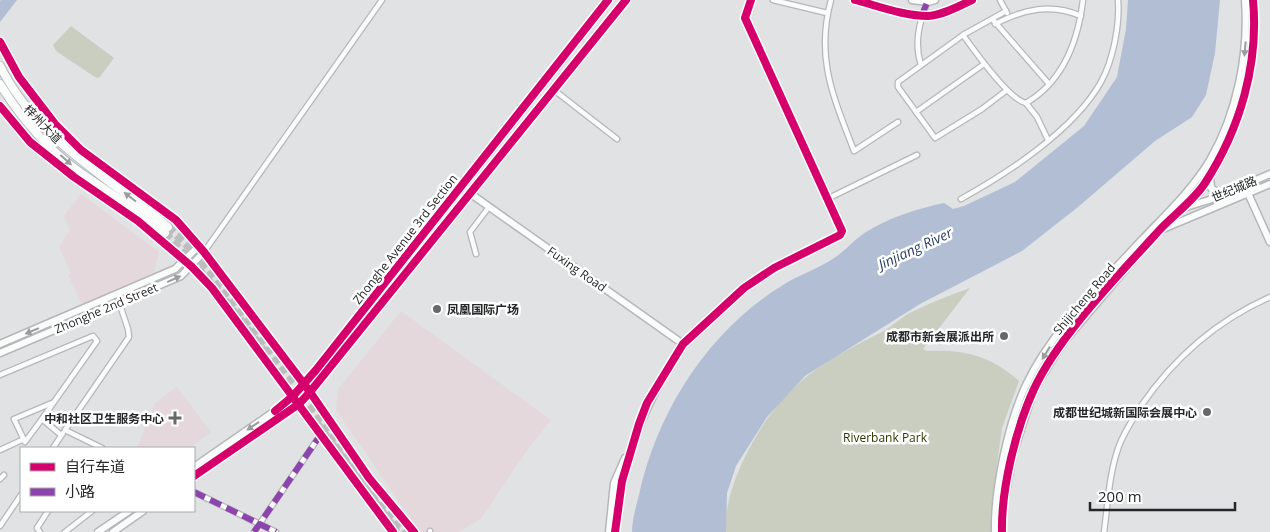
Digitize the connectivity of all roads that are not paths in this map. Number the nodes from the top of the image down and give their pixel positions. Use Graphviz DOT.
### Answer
graph roads {
  1 [pos="382,0"];
  2 [pos="608,0"];
  3 [pos="626,0"];
  4 [pos="751,0"];
  5 [pos="773,0"];
  6 [pos="831,0"];
  7 [pos="855,0"];
  8 [pos="912,0"];
  9 [pos="935,0"];
  10 [pos="972,0"];
  11 [pos="1000,0"];
  12 [pos="1083,0"];
  13 [pos="1118,0"];
  14 [pos="1245,0"];
  15 [pos="1253,0"];
  16 [pos="928,1"];
  17 [pos="1006,11"];
  18 [pos="828,13"];
  19 [pos="922,15"];
  20 [pos="1009,16"];
  21 [pos="1081,16"];
  22 [pos="993,18"];
  23 [pos="995,24"];
  24 [pos="962,36"];
  25 [pos="0,43"];
  26 [pos="984,64"];
  27 [pos="921,65"];
  28 [pos="0,66"];
  29 [pos="0,84"];
  30 [pos="1049,84"];
  31 [pos="554,90"];
  32 [pos="1008,90"];
  33 [pos="1026,103"];
  34 [pos="0,106"];
  35 [pos="916,112"];
  36 [pos="898,122"];
  37 [pos="618,139"];
  38 [pos="1048,140"];
  39 [pos="917,155"];
  40 [pos="1210,173"];
  41 [pos="1270,174"];
  42 [pos="1270,184"];
  43 [pos="1245,185"];
  44 [pos="1248,193"];
  45 [pos="471,194"];
  46 [pos="1221,195"];
  47 [pos="827,199"];
  48 [pos="961,199"];
  49 [pos="489,207"];
  50 [pos="1183,208"];
  51 [pos="1169,210"];
  52 [pos="1158,231"];
  53 [pos="1270,242"];
  54 [pos="199,246"];
  55 [pos="204,252"];
  56 [pos="476,254"];
  57 [pos="184,260"];
  58 [pos="191,266"];
  59 [pos="1270,297"];
  60 [pos="118,302"];
  61 [pos="0,344"];
  62 [pos="683,344"];
  63 [pos="0,353"];
  64 [pos="0,375"];
  65 [pos="304,384"];
  66 [pos="310,392"];
  67 [pos="293,396"];
  68 [pos="53,403"];
  69 [pos="300,404"];
  70 [pos="42,419"];
  71 [pos="65,430"];
  72 [pos="321,434"];
  73 [pos="61,435"];
  74 [pos="24,440"];
  75 [pos="53,447"];
  76 [pos="100,447"];
  77 [pos="630,448"];
  78 [pos="0,450"];
  79 [pos="195,466"];
  80 [pos="195,475"];
  81 [pos="195,492"];
  82 [pos="20,496"];
  83 [pos="47,512"];
  84 [pos="91,512"];
  85 [pos="128,512"];
  86 [pos="142,512"];
  87 [pos="259,524"];
  88 [pos="0,526"];
  89 [pos="100,531"];
  90 [pos="412,531"];
  91 [pos="40,532"];
  92 [pos="65,532"];
  93 [pos="113,532"];
  94 [pos="254,532"];
  95 [pos="276,532"];
  96 [pos="393,532"];
  97 [pos="609,532"];
  98 [pos="615,532"];
  99 [pos="619,532"];
  100 [pos="995,532"];
  101 [pos="1002,532"];
  102 [pos="1104,532"];
  1 -- 55 [label="street"];
  2 -- 65 [label="main road, Zhonghe Avenue 3rd Section"];
  3 -- 31 [label="main road"];
  4 -- 47 [label="street"];
  5 -- 18 [label="street"];
  6 -- 18 [label="street"];
  7 -- 19 [label="main road"];
  8 -- 16 [label="main road"];
  9 -- 16 [label="main road"];
  10 -- 19 [label="main road"];
  11 -- 17 [label="street"];
  12 -- 21 [label="street"];
  13 -- 38 [label="street"];
  14 -- 51 [label="main road, Shijicheng Road, one-way"];
  15 -- 40 [label="main road"];
  16 -- 19 [label="street"];
  17 -- 20 [label="street"];
  17 -- 22 [label="street"];
  18 -- 36 [label="street"];
  19 -- 27 [label="street"];
  20 -- 21 [label="street"];
  20 -- 23 [label="street"];
  21 -- 30 [label="street"];
  22 -- 23 [label="street"];
  22 -- 24 [label="street"];
  23 -- 30 [label="street"];
  24 -- 26 [label="street"];
  24 -- 27 [label="street"];
  25 -- 54 [label="main road"];
  26 -- 32 [label="street"];
  26 -- 35 [label="street"];
  27 -- 35 [label="street"];
  29 -- 28 [label="highway, 梓州大道, one-way"];
  30 -- 33 [label="street"];
  31 -- 37 [label="street"];
  31 -- 45 [label="main road"];
  32 -- 33 [label="street"];
  32 -- 35 [label="street"];
  33 -- 38 [label="street"];
  34 -- 57 [label="main road"];
  38 -- 48 [label="street"];
  39 -- 47 [label="street"];
  40 -- 46 [label="main road"];
  40 -- 50 [label="main road"];
  41 -- 43 [label="main road, 世纪城路"];
  42 -- 44 [label="main road, Shijicheng Road"];
  43 -- 44 [label="main road"];
  43 -- 46 [label="main road, 世纪城路"];
  44 -- 52 [label="main road, Shijicheng Road"];
  44 -- 53 [label="main road"];
  45 -- 49 [label="main road, Fuxing Road"];
  45 -- 66 [label="main road"];
  46 -- 50 [label="main road, 世纪城路"];
  47 -- 62 [label="street"];
  49 -- 56 [label="street"];
  49 -- 62 [label="main road, Fuxing Road"];
  50 -- 51 [label="main road, 世纪城路"];
  50 -- 52 [label="main road"];
  51 -- 100 [label="main road, Shijicheng Road, one-way"];
  52 -- 101 [label="main road, Shijicheng Road"];
  54 -- 55 [label="main road"];
  54 -- 57 [label="main road, Zhonghe 2nd Street"];
  55 -- 58 [label="main road, Zhonghe 2nd Street"];
  55 -- 65 [label="main road"];
  57 -- 58 [label="main road"];
  57 -- 61 [label="main road, Zhonghe 2nd Street, one-way"];
  60 -- 58 [label="main road, Zhonghe 2nd Street, one-way"];
  58 -- 67 [label="main road"];
  59 -- 102 [label="street"];
  60 -- 63 [label="main road, Zhonghe 2nd Street"];
  60 -- 71 [label="street"];
  62 -- 77 [label="main road"];
  64 -- 68 [label="street"];
  65 -- 66 [label="main road"];
  65 -- 67 [label="main road, Zhonghe Avenue 3rd Section"];
  66 -- 69 [label="main road"];
  66 -- 90 [label="main road"];
  67 -- 69 [label="main road"];
  67 -- 79 [label="main road, Zhonghe Avenue 3rd Section, one-way"];
  68 -- 70 [label="street"];
  68 -- 74 [label="street"];
  69 -- 72 [label="main road"];
  69 -- 80 [label="main road"];
  70 -- 73 [label="street"];
  70 -- 74 [label="street"];
  71 -- 73 [label="street"];
  71 -- 76 [label="street"];
  72 -- 87 [label="street"];
  72 -- 96 [label="main road"];
  73 -- 75 [label="street"];
  74 -- 78 [label="street"];
  77 -- 97 [label="main road"];
  77 -- 98 [label="main road"];
  77 -- 99 [label="main road"];
  81 -- 87 [label="street"];
  82 -- 88 [label="street"];
  83 -- 91 [label="street"];
  84 -- 92 [label="street"];
  85 -- 89 [label="main road"];
  86 -- 93 [label="main road"];
  87 -- 94 [label="street"];
  87 -- 95 [label="street"];
}
